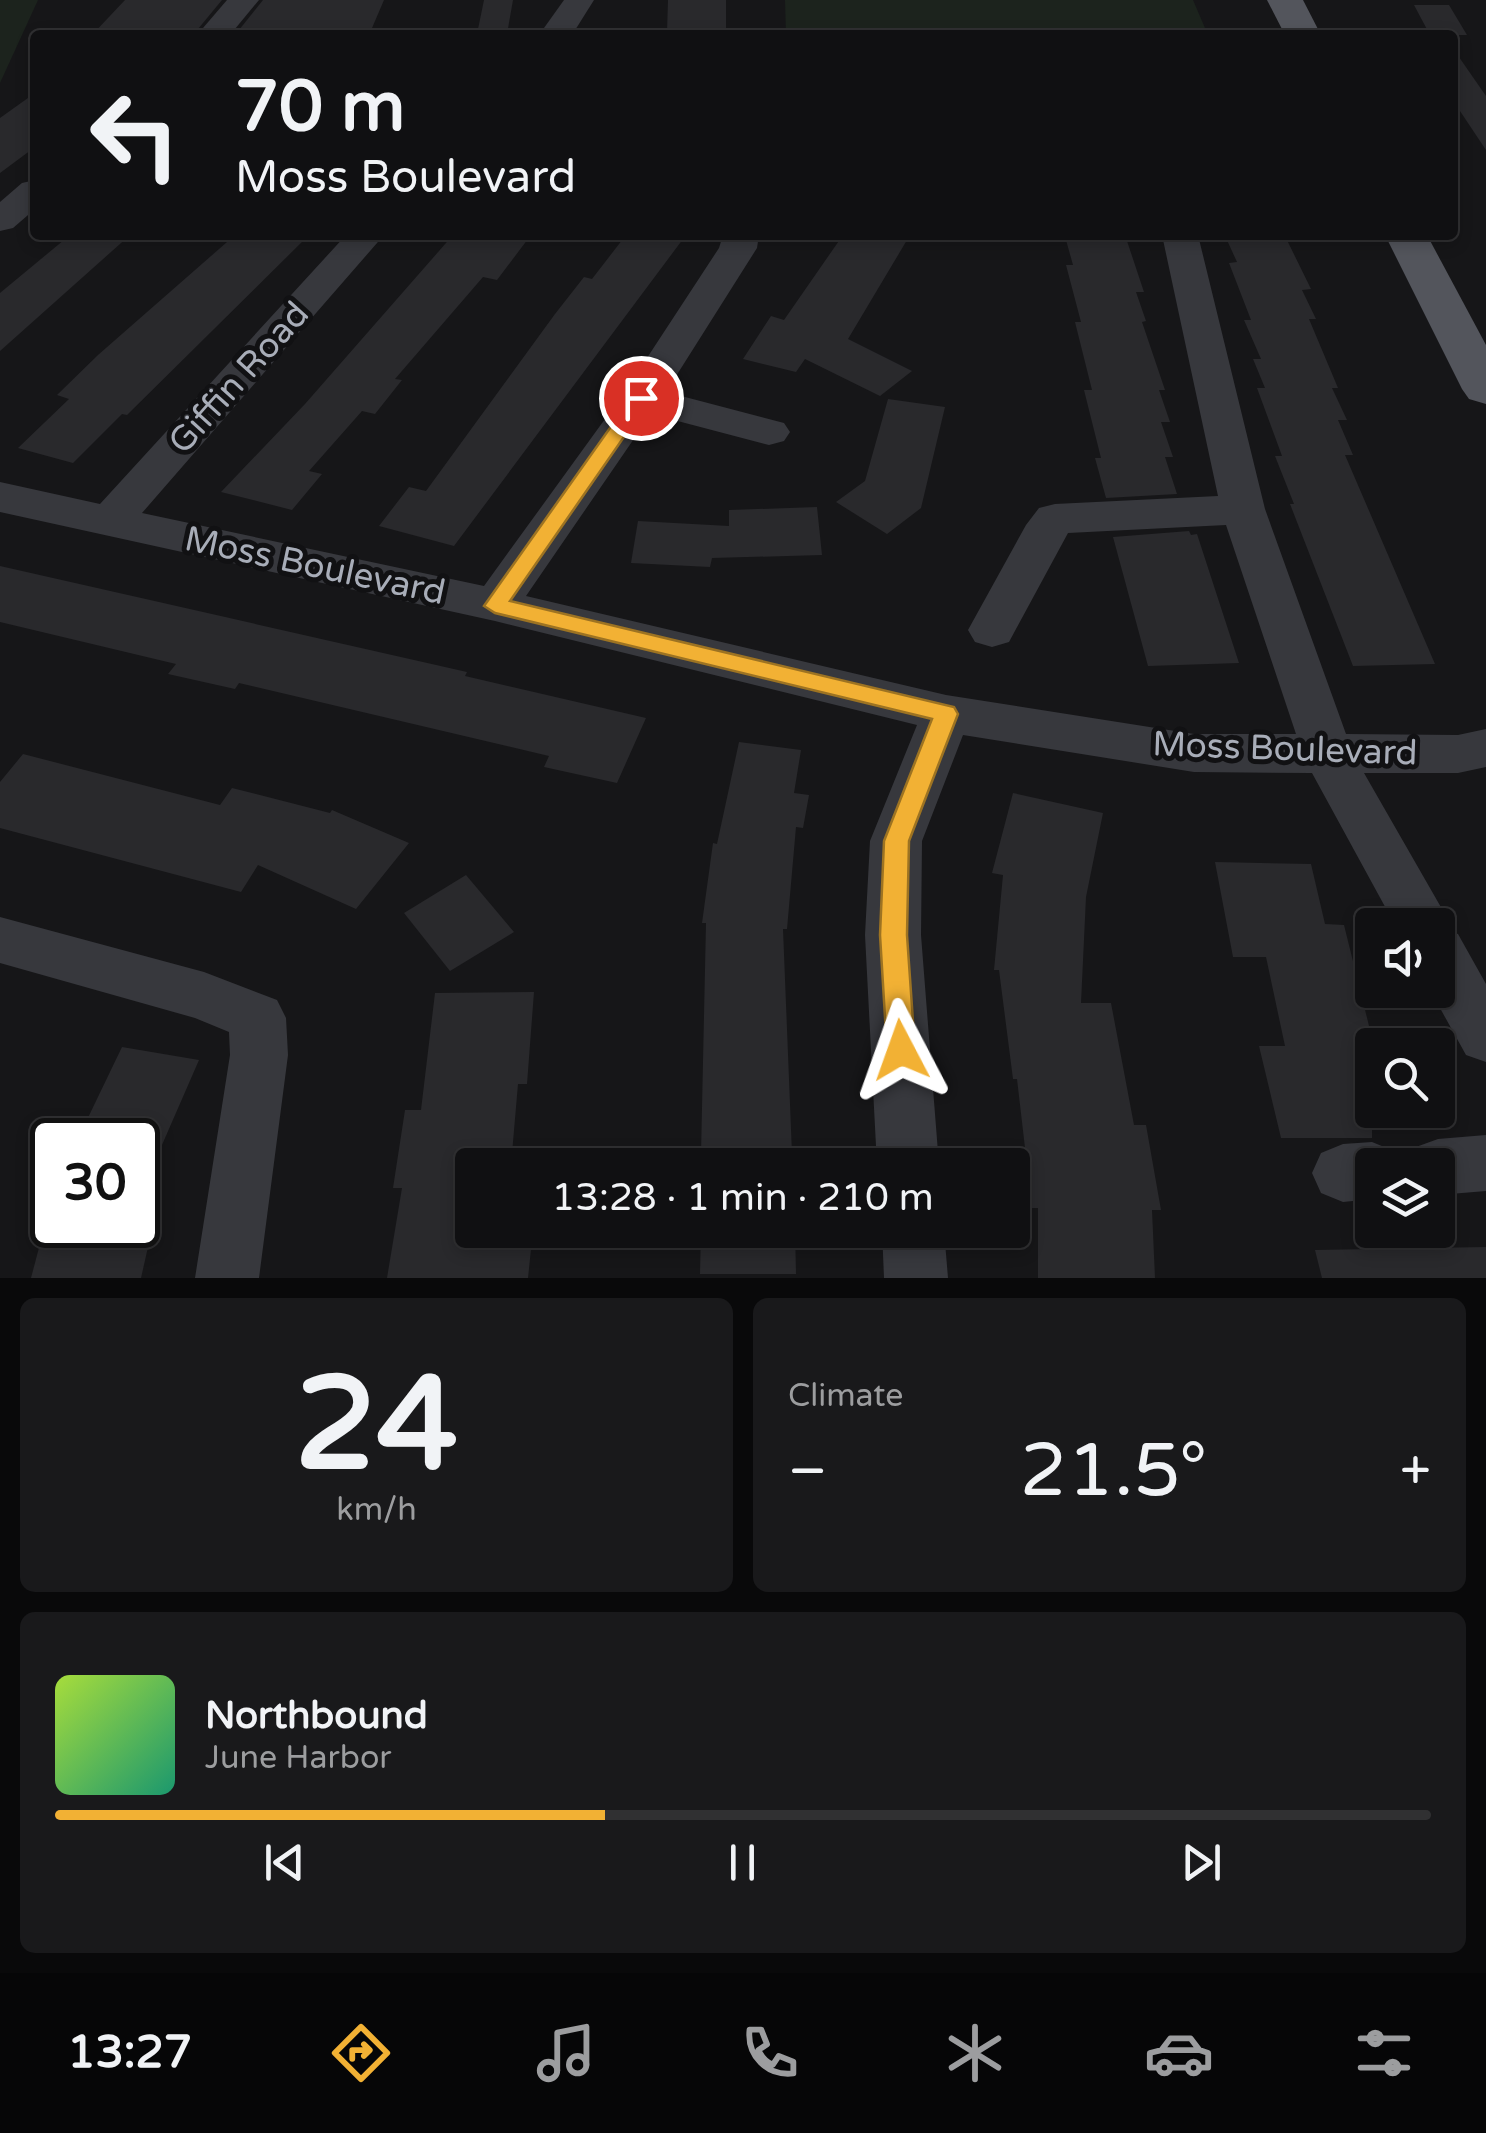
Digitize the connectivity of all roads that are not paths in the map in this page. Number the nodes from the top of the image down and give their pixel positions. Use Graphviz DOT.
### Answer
graph roads {
  1 [pos="244,0"];
  2 [pos="579,0"];
  3 [pos="1285,0"];
  4 [pos="217,30"];
  5 [pos="560,30"];
  6 [pos="1301,30"];
  7 [pos="30,195"];
  8 [pos="0,220"];
  9 [pos="362,240"];
  10 [pos="740,240"];
  11 [pos="1181,240"];
  12 [pos="1409,240"];
  13 [pos="1486,389"];
  14 [pos="641,398"];
  15 [pos="769,432"];
  16 [pos="0,497"];
  17 [pos="1243,509"];
  18 [pos="111,520"];
  19 [pos="495,606"];
  20 [pos="992,630"];
  21 [pos="946,714"];
  22 [pos="1328,755"];
  23 [pos="1477,755"];
  24 [pos="1414,908"];
  25 [pos="0,940"];
  26 [pos="1455,981"];
  27 [pos="1486,1037"];
  28 [pos="907,1148"];
  29 [pos="1486,1163"];
  30 [pos="1455,1165"];
  31 [pos="914,1248"];
  32 [pos="227,1278"];
  33 [pos="916,1278"];
  1 -- 4 [label="street"];
  2 -- 5 [label="street"];
  3 -- 6 [label="main road"];
  7 -- 8 [label="street"];
  9 -- 18 [label="street, Giffin Road"];
  10 -- 14 [label="street"];
  11 -- 17 [label="street"];
  12 -- 13 [label="main road"];
  14 -- 15 [label="street"];
  14 -- 19 [label="street"];
  16 -- 18 [label="street, Moss Boulevard"];
  17 -- 20 [label="street"];
  17 -- 22 [label="street"];
  18 -- 19 [label="street, Moss Boulevard"];
  19 -- 21 [label="street, Moss Boulevard"];
  21 -- 22 [label="street, Moss Boulevard"];
  21 -- 28 [label="street"];
  22 -- 23 [label="street, Moss Boulevard"];
  22 -- 24 [label="street"];
  25 -- 32 [label="street"];
  26 -- 27 [label="street"];
  29 -- 30 [label="street"];
  31 -- 33 [label="street"];
}
